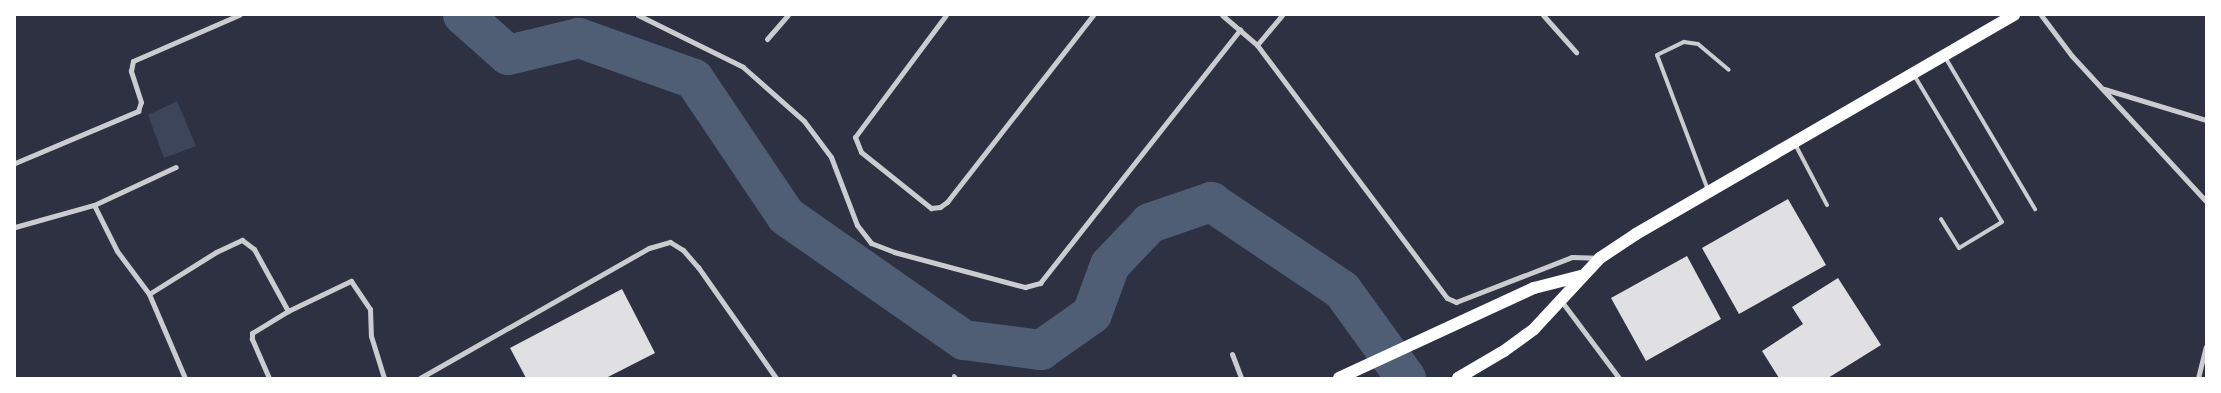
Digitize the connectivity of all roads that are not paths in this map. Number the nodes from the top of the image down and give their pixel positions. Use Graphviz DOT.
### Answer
graph roads {
  1 [pos="239,15"];
  2 [pos="638,15"];
  3 [pos="788,15"];
  4 [pos="946,15"];
  5 [pos="1093,15"];
  6 [pos="1222,15"];
  7 [pos="1282,15"];
  8 [pos="1543,15"];
  9 [pos="2014,15"];
  10 [pos="2041,15"];
  11 [pos="1240,30"];
  12 [pos="767,39"];
  13 [pos="1257,44"];
  14 [pos="1576,52"];
  15 [pos="1944,55"];
  16 [pos="1729,70"];
  17 [pos="1913,73"];
  18 [pos="2104,89"];
  19 [pos="2206,120"];
  20 [pos="1794,142"];
  21 [pos="15,164"];
  22 [pos="176,167"];
  23 [pos="1709,192"];
  24 [pos="2206,201"];
  25 [pos="94,204"];
  26 [pos="1827,205"];
  27 [pos="2035,209"];
  28 [pos="1941,219"];
  29 [pos="15,227"];
  30 [pos="1600,258"];
  31 [pos="1581,276"];
  32 [pos="149,294"];
  33 [pos="1560,299"];
  34 [pos="288,311"];
  35 [pos="2206,348"];
  36 [pos="1232,354"];
  37 [pos="2204,358"];
  38 [pos="185,378"];
  39 [pos="269,378"];
  40 [pos="384,378"];
  41 [pos="420,378"];
  42 [pos="776,378"];
  43 [pos="1241,378"];
  44 [pos="1340,378"];
  45 [pos="1458,378"];
  46 [pos="1619,378"];
  47 [pos="2198,378"];
  1 -- 21 [label="street"];
  2 -- 11 [label="street"];
  3 -- 12 [label="street"];
  4 -- 5 [label="street"];
  6 -- 11 [label="street"];
  7 -- 13 [label="street"];
  8 -- 14 [label="street"];
  9 -- 15 [label="main road"];
  10 -- 18 [label="street"];
  11 -- 13 [label="street"];
  13 -- 30 [label="street"];
  15 -- 17 [label="main road"];
  15 -- 27 [label="lane"];
  16 -- 23 [label="lane"];
  17 -- 20 [label="main road"];
  17 -- 28 [label="lane"];
  18 -- 19 [label="street"];
  18 -- 24 [label="street"];
  20 -- 23 [label="main road"];
  20 -- 26 [label="lane"];
  22 -- 25 [label="street"];
  23 -- 30 [label="main road"];
  25 -- 29 [label="street"];
  25 -- 32 [label="street"];
  30 -- 31 [label="main road"];
  31 -- 33 [label="main road"];
  31 -- 44 [label="main road"];
  32 -- 34 [label="street"];
  32 -- 38 [label="street"];
  33 -- 45 [label="main road"];
  33 -- 46 [label="street"];
  34 -- 39 [label="street"];
  34 -- 40 [label="street"];
  35 -- 37 [label="street"];
  36 -- 43 [label="street"];
  37 -- 47 [label="street"];
  41 -- 42 [label="street"];
}
